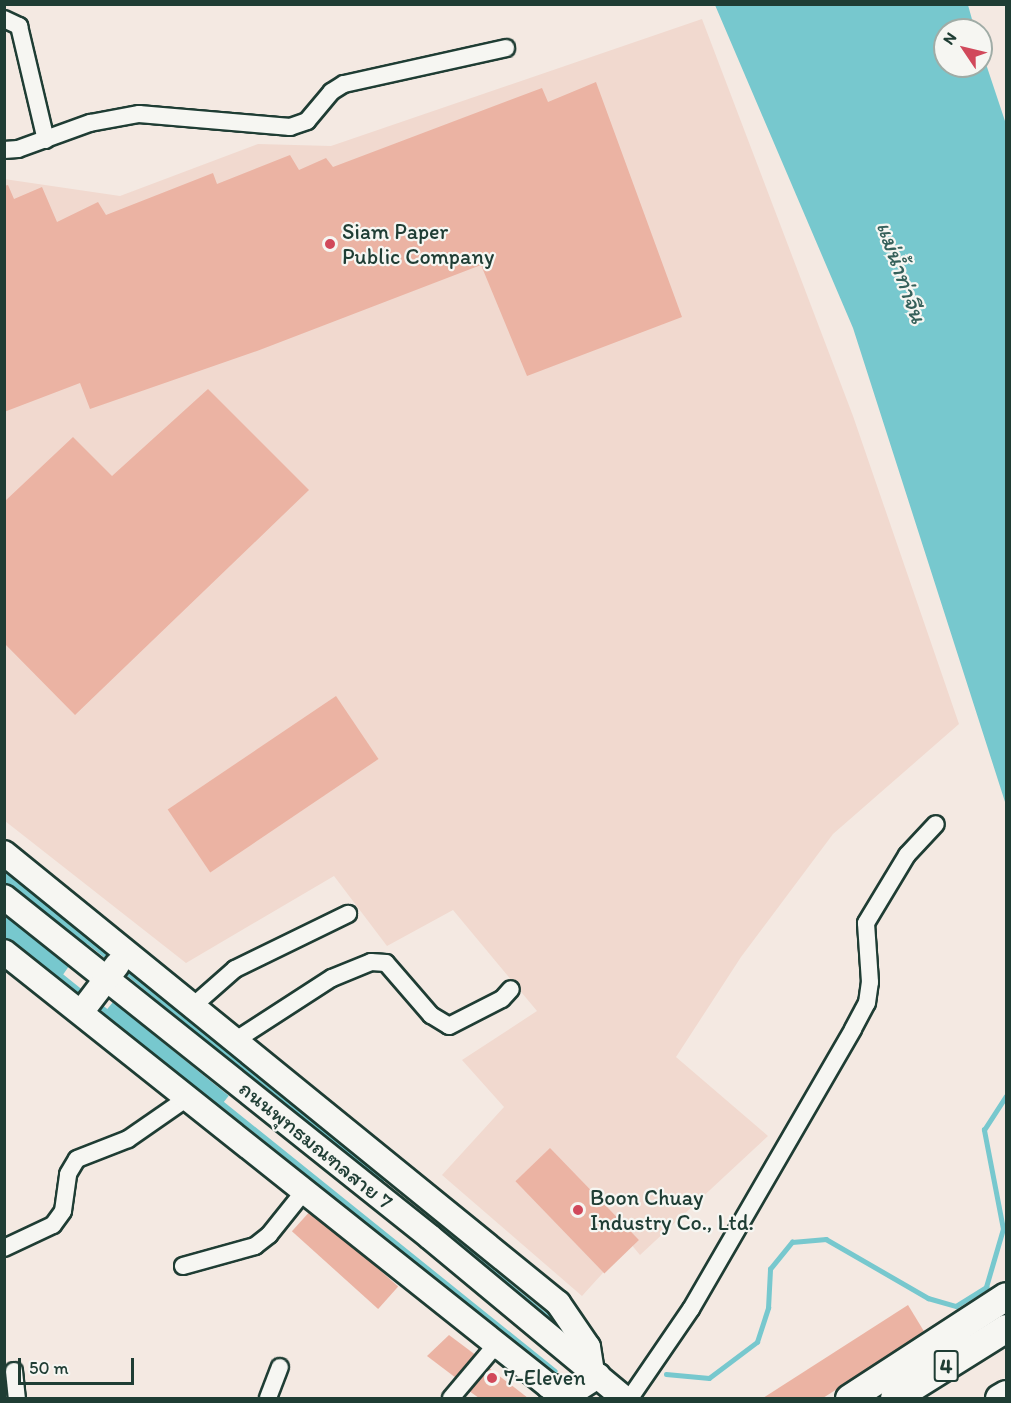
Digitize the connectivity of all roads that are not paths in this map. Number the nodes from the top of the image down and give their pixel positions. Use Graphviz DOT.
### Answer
graph roads {
  1 [pos="4,19"];
  2 [pos="506,48"];
  3 [pos="46,140"];
  4 [pos="4,150"];
  5 [pos="936,824"];
  6 [pos="4,853"];
  7 [pos="4,897"];
  8 [pos="348,914"];
  9 [pos="128,952"];
  10 [pos="6,955"];
  11 [pos="107,978"];
  12 [pos="510,989"];
  13 [pos="193,1006"];
  14 [pos="82,1011"];
  15 [pos="236,1040"];
  16 [pos="189,1096"];
  17 [pos="419,1187"];
  18 [pos="305,1190"];
  19 [pos="398,1211"];
  20 [pos="4,1248"];
  21 [pos="183,1266"];
  22 [pos="1006,1296"];
  23 [pos="1002,1331"];
  24 [pos="495,1346"];
  25 [pos="280,1367"];
  26 [pos="14,1371"];
  27 [pos="595,1374"];
  28 [pos="1006,1394"];
  29 [pos="572,1395"];
  30 [pos="17,1398"];
  31 [pos="268,1398"];
  32 [pos="451,1398"];
  33 [pos="624,1398"];
  34 [pos="630,1398"];
  35 [pos="849,1398"];
  36 [pos="894,1398"];
  37 [pos="999,1398"];
  1 -- 3 [label="street"];
  2 -- 3 [label="street"];
  3 -- 4 [label="street"];
  5 -- 34 [label="street"];
  6 -- 9 [label="main road"];
  7 -- 11 [label="main road, ถนนพุทธมณฑลสาย 7"];
  8 -- 13 [label="street"];
  9 -- 11 [label="main road"];
  9 -- 13 [label="main road"];
  10 -- 14 [label="main road"];
  11 -- 14 [label="main road"];
  11 -- 19 [label="main road, ถนนพุทธมณฑลสาย 7"];
  12 -- 15 [label="street"];
  13 -- 15 [label="main road"];
  14 -- 16 [label="main road"];
  15 -- 17 [label="main road"];
  16 -- 18 [label="main road"];
  16 -- 20 [label="street"];
  17 -- 19 [label="main road"];
  17 -- 27 [label="main road"];
  18 -- 21 [label="street"];
  18 -- 24 [label="main road"];
  19 -- 27 [label="main road, ถนนพุทธมณฑลสาย 7"];
  22 -- 35 [label="main road"];
  23 -- 36 [label="main road, 4"];
  24 -- 29 [label="main road"];
  24 -- 32 [label="street"];
  25 -- 31 [label="street"];
  26 -- 30 [label="street"];
  27 -- 29 [label="main road"];
  27 -- 33 [label="main road, ถนนพุทธมณฑลสาย 7"];
  28 -- 37 [label="main road"];
}
